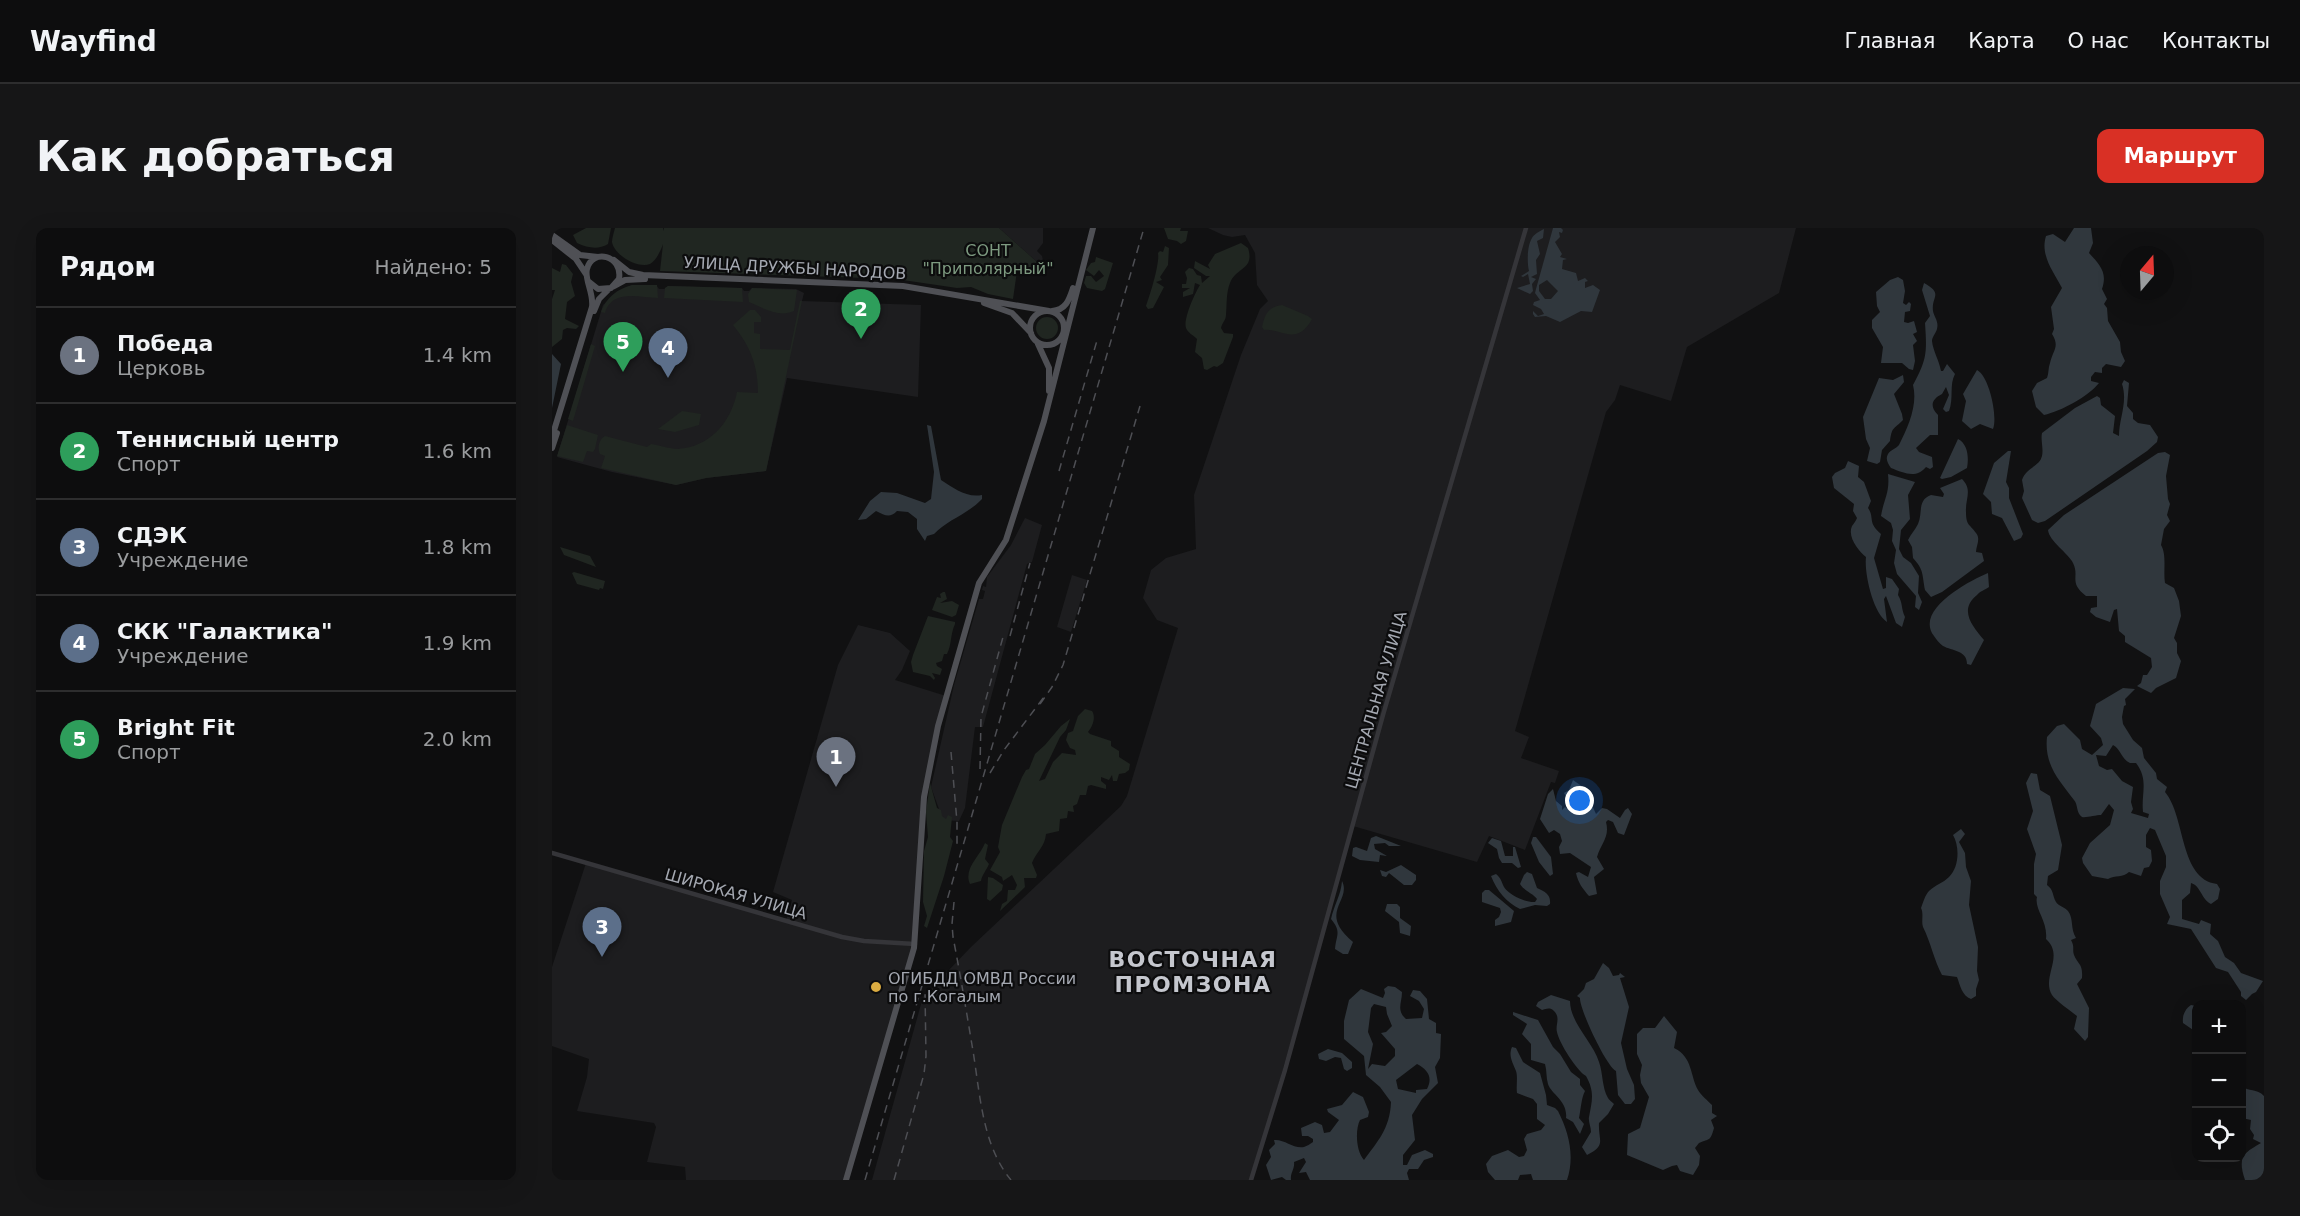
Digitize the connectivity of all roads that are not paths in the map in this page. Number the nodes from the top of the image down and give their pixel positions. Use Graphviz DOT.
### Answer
graph roads {
  1 [pos="1093,228"];
  2 [pos="1526,228"];
  3 [pos="552,235"];
  4 [pos="552,240"];
  5 [pos="1087,248"];
  6 [pos="602,256"];
  7 [pos="614,260"];
  8 [pos="587,278"];
  9 [pos="613,287"];
  10 [pos="1050,311"];
  11 [pos="1069,318"];
  12 [pos="1064,332"];
  13 [pos="1031,333"];
  14 [pos="1035,341"];
  15 [pos="1063,346"];
  16 [pos="1044,421"];
  17 [pos="552,436"];
  18 [pos="552,448"];
  19 [pos="552,853"];
  20 [pos="915,944"];
  21 [pos="846,1180"];
  22 [pos="1251,1180"];
  1 -- 5 [label="main road"];
  2 -- 22 [label="street, ЦЕНТРАЛЬНАЯ УЛИЦА"];
  3 -- 6 [label="main road"];
  4 -- 8 [label="main road"];
  5 -- 10 [label="main road"];
  5 -- 11 [label="main road"];
  6 -- 7 [label="main road"];
  6 -- 8 [label="main road"];
  7 -- 9 [label="main road"];
  7 -- 10 [label="main road, УЛИЦА ДРУЖБЫ НАРОДОВ"];
  8 -- 9 [label="main road"];
  8 -- 17 [label="main road"];
  9 -- 13 [label="main road, УЛИЦА ДРУЖБЫ НАРОДОВ"];
  9 -- 18 [label="main road"];
  10 -- 12 [label="main road"];
  10 -- 13 [label="main road"];
  11 -- 12 [label="main road"];
  11 -- 15 [label="main road"];
  12 -- 14 [label="main road"];
  12 -- 15 [label="main road"];
  13 -- 14 [label="main road"];
  14 -- 16 [label="main road"];
  15 -- 16 [label="main road"];
  16 -- 20 [label="main road"];
  19 -- 20 [label="street, ШИРОКАЯ УЛИЦА"];
  20 -- 21 [label="main road"];
}
